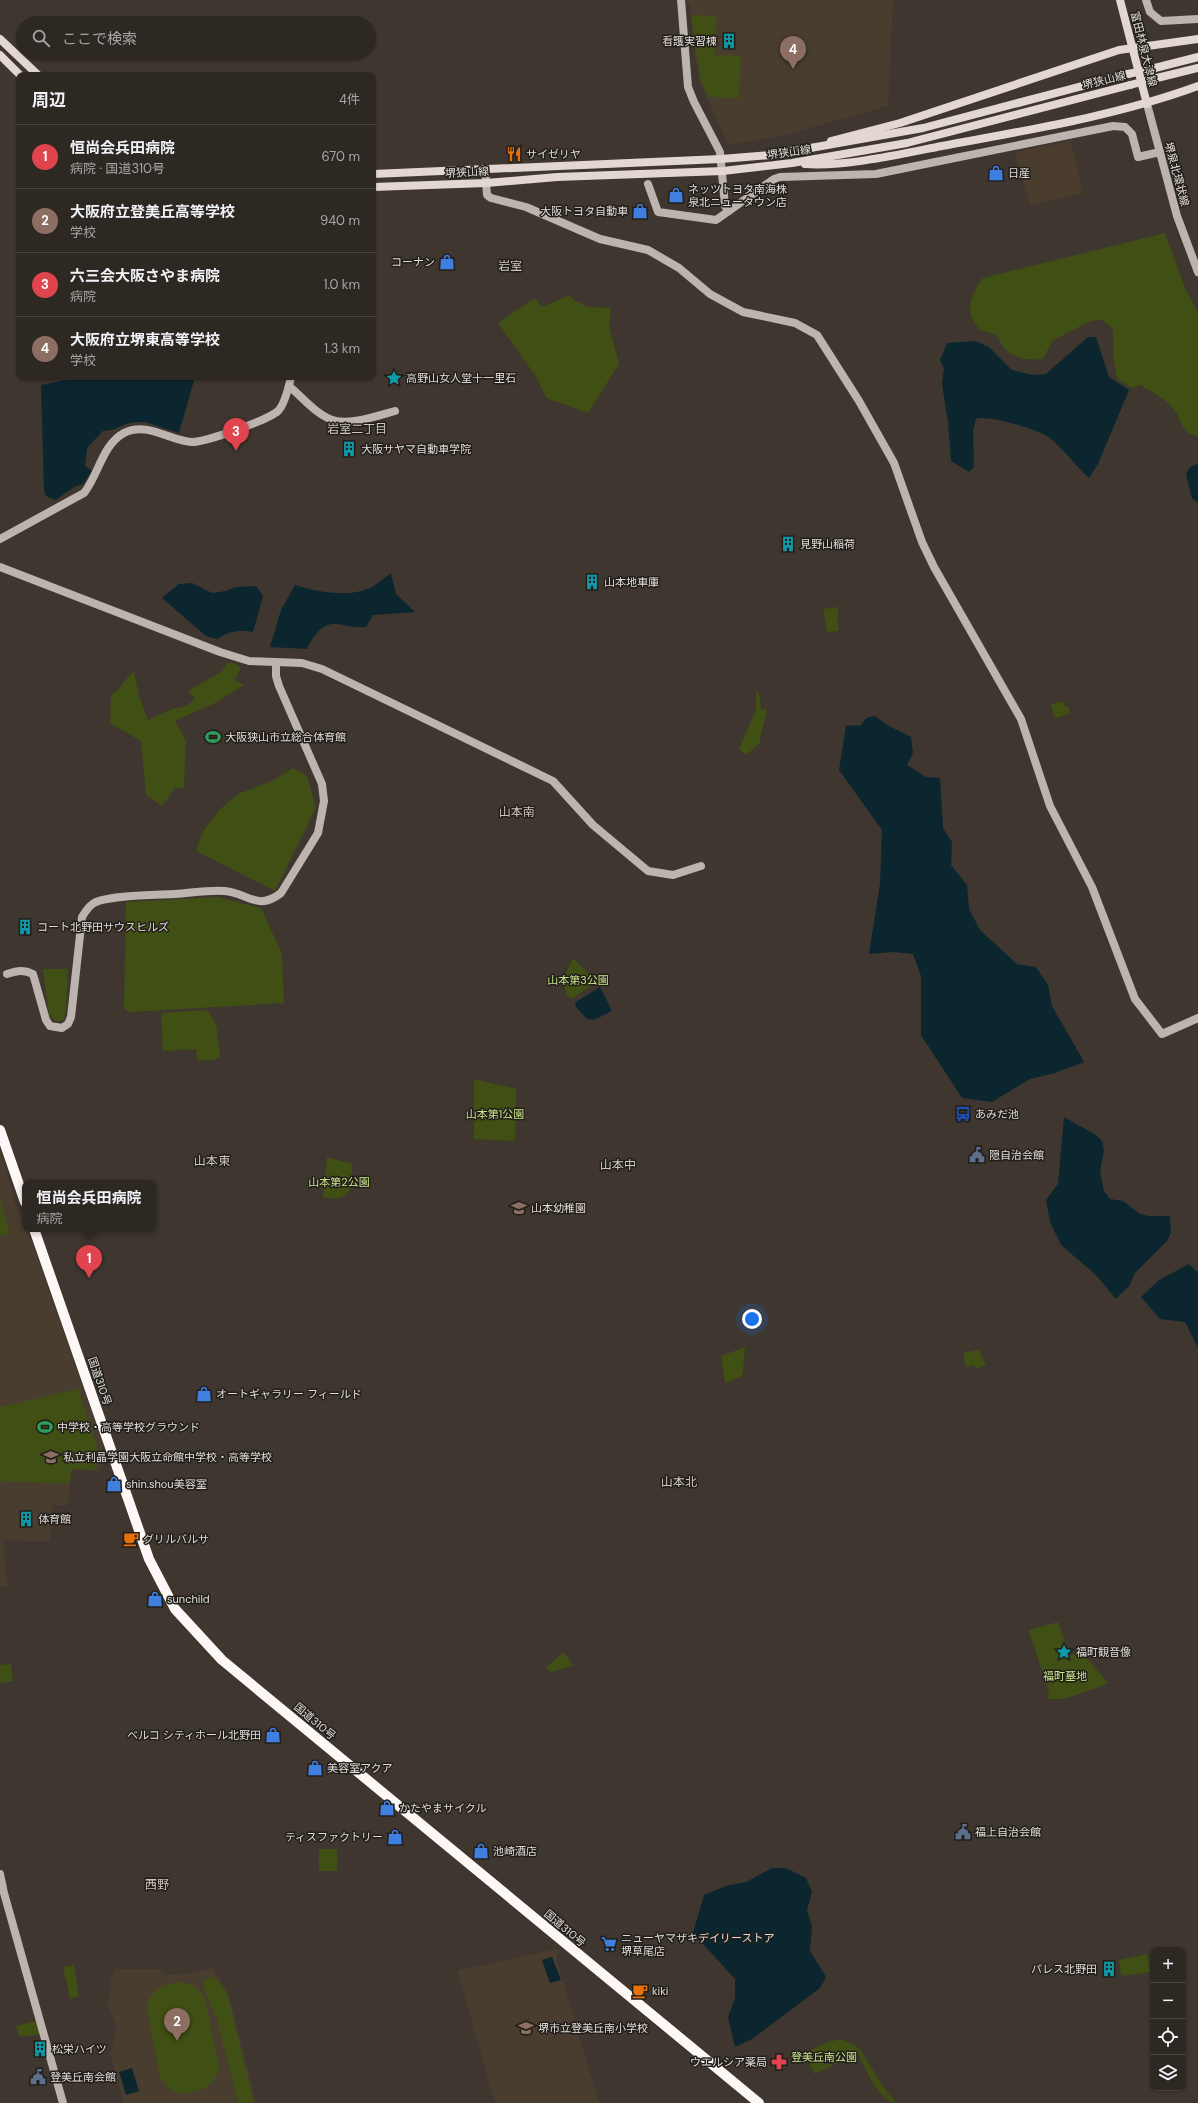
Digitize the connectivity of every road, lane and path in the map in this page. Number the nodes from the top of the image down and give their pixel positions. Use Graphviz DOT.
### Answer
graph roads {
  1 [pos="681,0"];
  2 [pos="1120,0"];
  3 [pos="1146,0"];
  4 [pos="1198,19"];
  5 [pos="0,39"];
  6 [pos="1198,39"];
  7 [pos="1132,47"];
  8 [pos="16,54"];
  9 [pos="0,56"];
  10 [pos="1198,57"];
  11 [pos="22,60"];
  12 [pos="1198,68"];
  13 [pos="17,72"];
  14 [pos="35,72"];
  15 [pos="1198,86"];
  16 [pos="1147,104"];
  17 [pos="793,151"];
  18 [pos="1160,152"];
  19 [pos="721,159"];
  20 [pos="792,163"];
  21 [pos="486,170"];
  22 [pos="723,171"];
  23 [pos="376,174"];
  24 [pos="486,182"];
  25 [pos="648,184"];
  26 [pos="376,187"];
  27 [pos="729,211"];
  28 [pos="1198,272"];
  29 [pos="290,380"];
  30 [pos="289,386"];
  31 [pos="395,411"];
  32 [pos="0,539"];
  33 [pos="0,567"];
  34 [pos="276,662"];
  35 [pos="701,866"];
  36 [pos="7,974"];
  37 [pos="1198,1018"];
  38 [pos="0,1130"];
  39 [pos="22,1193"];
  40 [pos="35,1232"];
  41 [pos="0,1874"];
  42 [pos="63,2103"];
  43 [pos="759,2103"];
  1 -- 19 [label="street"];
  2 -- 7 [label="main road, 富田林泉大津線"];
  3 -- 4 [label="street"];
  5 -- 8 [label="main road"];
  6 -- 7 [label="main road"];
  7 -- 16 [label="main road, 富田林泉大津線"];
  7 -- 17 [label="main road"];
  9 -- 13 [label="main road"];
  10 -- 17 [label="main road, 堺狭山線, bridge"];
  11 -- 14 [label="main road"];
  12 -- 20 [label="main road, 堺狭山線, bridge"];
  15 -- 16 [label="main road"];
  16 -- 18 [label="street, 堺泉北環状線"];
  16 -- 20 [label="main road"];
  17 -- 19 [label="main road, 堺狭山線"];
  18 -- 27 [label="street"];
  18 -- 28 [label="street, 堺泉北環状線"];
  19 -- 21 [label="main road, 堺狭山線"];
  19 -- 22 [label="street"];
  20 -- 22 [label="main road, 堺狭山線"];
  21 -- 23 [label="main road, 堺狭山線"];
  21 -- 24 [label="street"];
  22 -- 24 [label="main road, 堺狭山線"];
  22 -- 27 [label="street"];
  24 -- 26 [label="main road, 堺狭山線"];
  24 -- 37 [label="street"];
  25 -- 27 [label="street"];
  29 -- 30 [label="street"];
  30 -- 31 [label="street"];
  30 -- 32 [label="street"];
  33 -- 34 [label="street"];
  34 -- 35 [label="street"];
  34 -- 36 [label="street"];
  38 -- 39 [label="highway"];
  40 -- 43 [label="highway, 国道310号"];
  41 -- 42 [label="street"];
}
